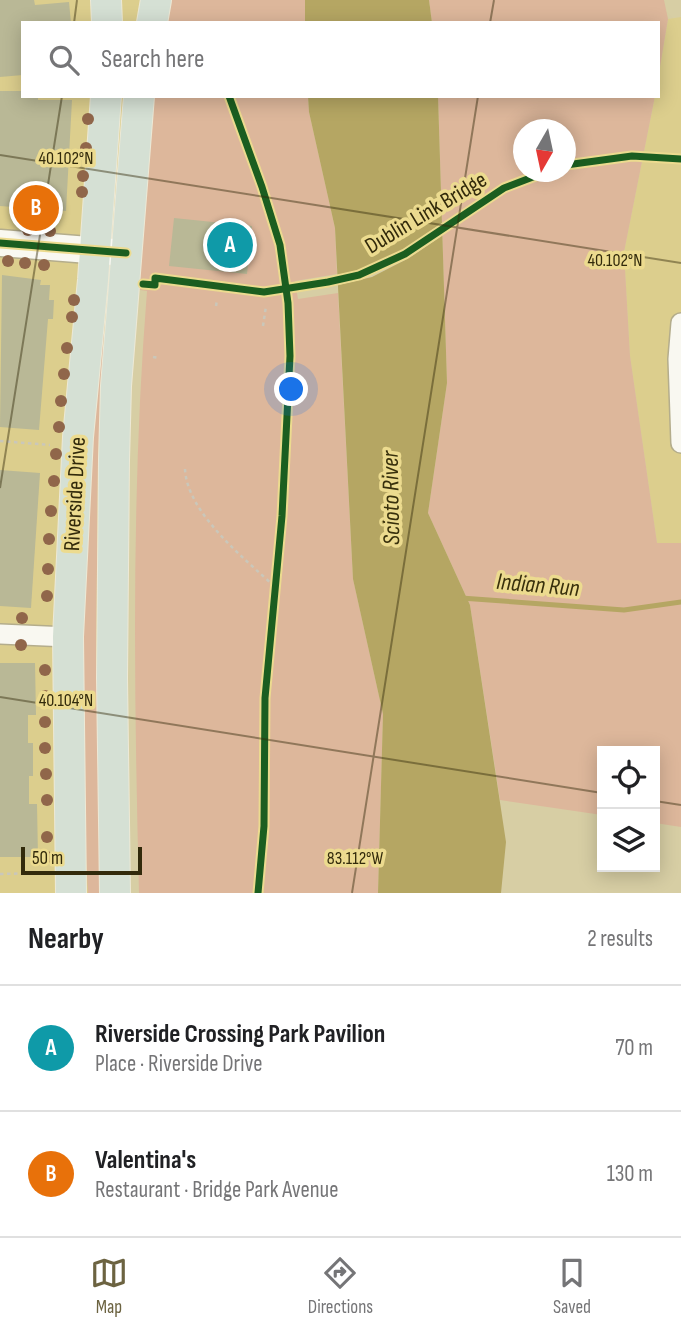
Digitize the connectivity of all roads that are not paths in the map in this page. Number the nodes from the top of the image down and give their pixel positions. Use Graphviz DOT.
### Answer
graph roads {
  1 [pos="106,0"];
  2 [pos="138,0"];
  3 [pos="156,0"];
  4 [pos="107,21"];
  5 [pos="139,21"];
  6 [pos="152,21"];
  7 [pos="106,98"];
  8 [pos="139,98"];
  9 [pos="0,243"];
  10 [pos="95,250"];
  11 [pos="126,253"];
  12 [pos="681,323"];
  13 [pos="681,443"];
  14 [pos="0,634"];
  15 [pos="68,637"];
  16 [pos="71,893"];
  17 [pos="114,893"];
  1 -- 4 [label="main road"];
  2 -- 5 [label="main road"];
  3 -- 6 [label="main road"];
  7 -- 10 [label="main road, Riverside Drive"];
  8 -- 11 [label="main road, Riverside Drive"];
  9 -- 10 [label="street"];
  10 -- 11 [label="street"];
  10 -- 15 [label="main road, Riverside Drive"];
  11 -- 17 [label="main road, Riverside Drive"];
  12 -- 13 [label="street"];
  14 -- 15 [label="street"];
  15 -- 16 [label="main road, Riverside Drive"];
}
